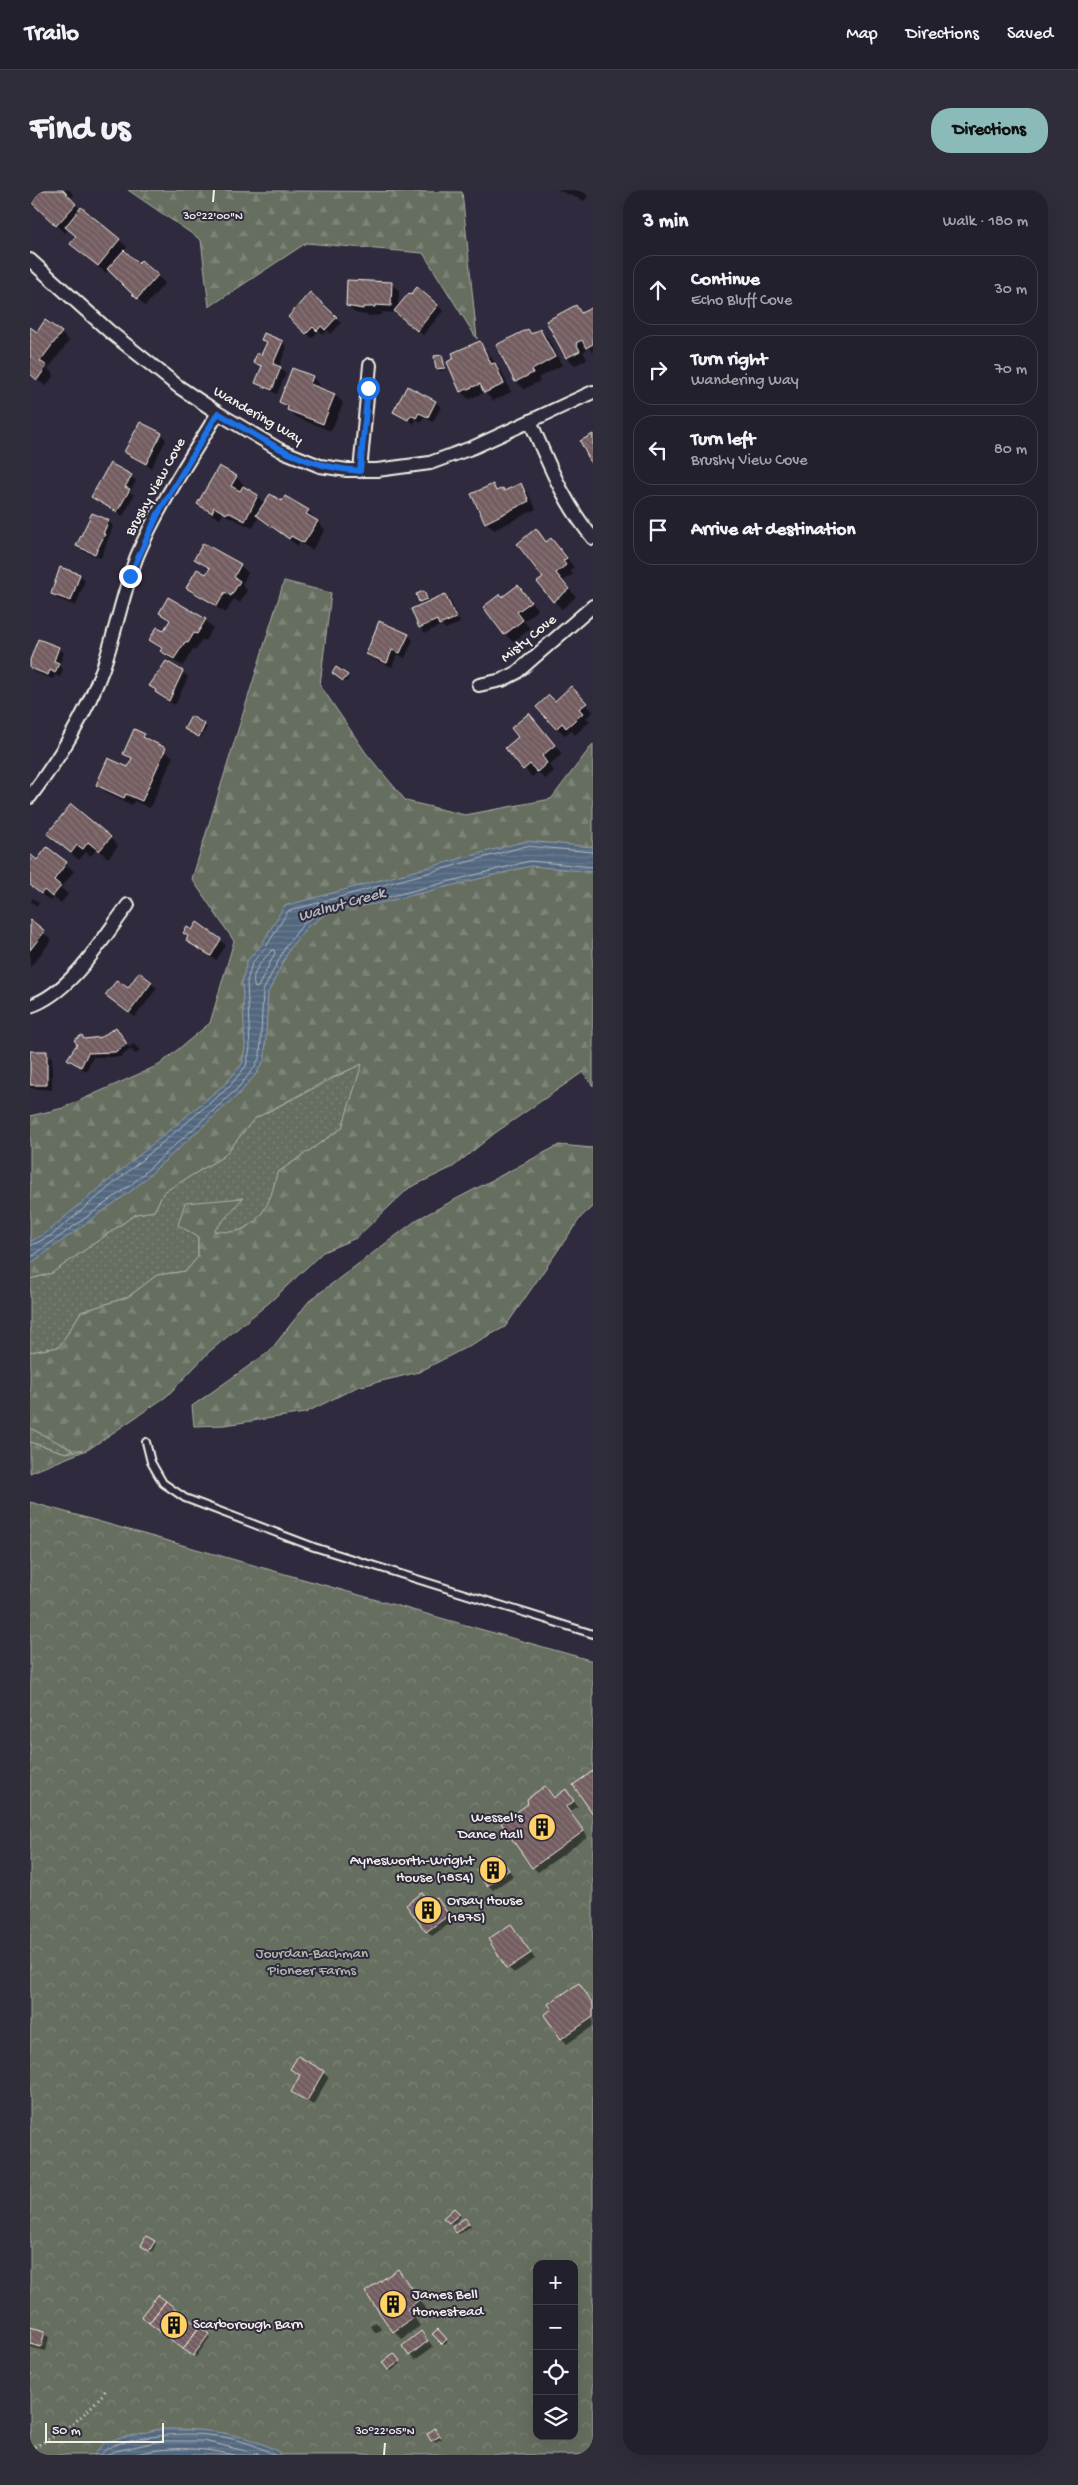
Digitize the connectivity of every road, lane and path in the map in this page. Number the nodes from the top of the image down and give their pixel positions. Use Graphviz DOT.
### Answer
graph roads {
  1 [pos="30,260"];
  2 [pos="370,366"];
  3 [pos="593,392"];
  4 [pos="218,413"];
  5 [pos="530,421"];
  6 [pos="360,471"];
  7 [pos="593,538"];
  8 [pos="593,606"];
  9 [pos="479,685"];
  10 [pos="30,796"];
  11 [pos="128,905"];
  12 [pos="30,1006"];
  13 [pos="146,1442"];
  14 [pos="593,1634"];
  15 [pos="107,2389"];
  16 [pos="30,2449"];
  1 -- 4 [label="street, Wandering Way"];
  2 -- 6 [label="street"];
  3 -- 5 [label="street, Wandering Way"];
  4 -- 6 [label="street, Wandering Way"];
  4 -- 10 [label="street, Brushy View Cove"];
  5 -- 6 [label="street, Wandering Way"];
  5 -- 7 [label="street"];
  8 -- 9 [label="street, Misty Cove"];
  11 -- 12 [label="street"];
  13 -- 14 [label="lane"];
  15 -- 16 [label="path"];
}
